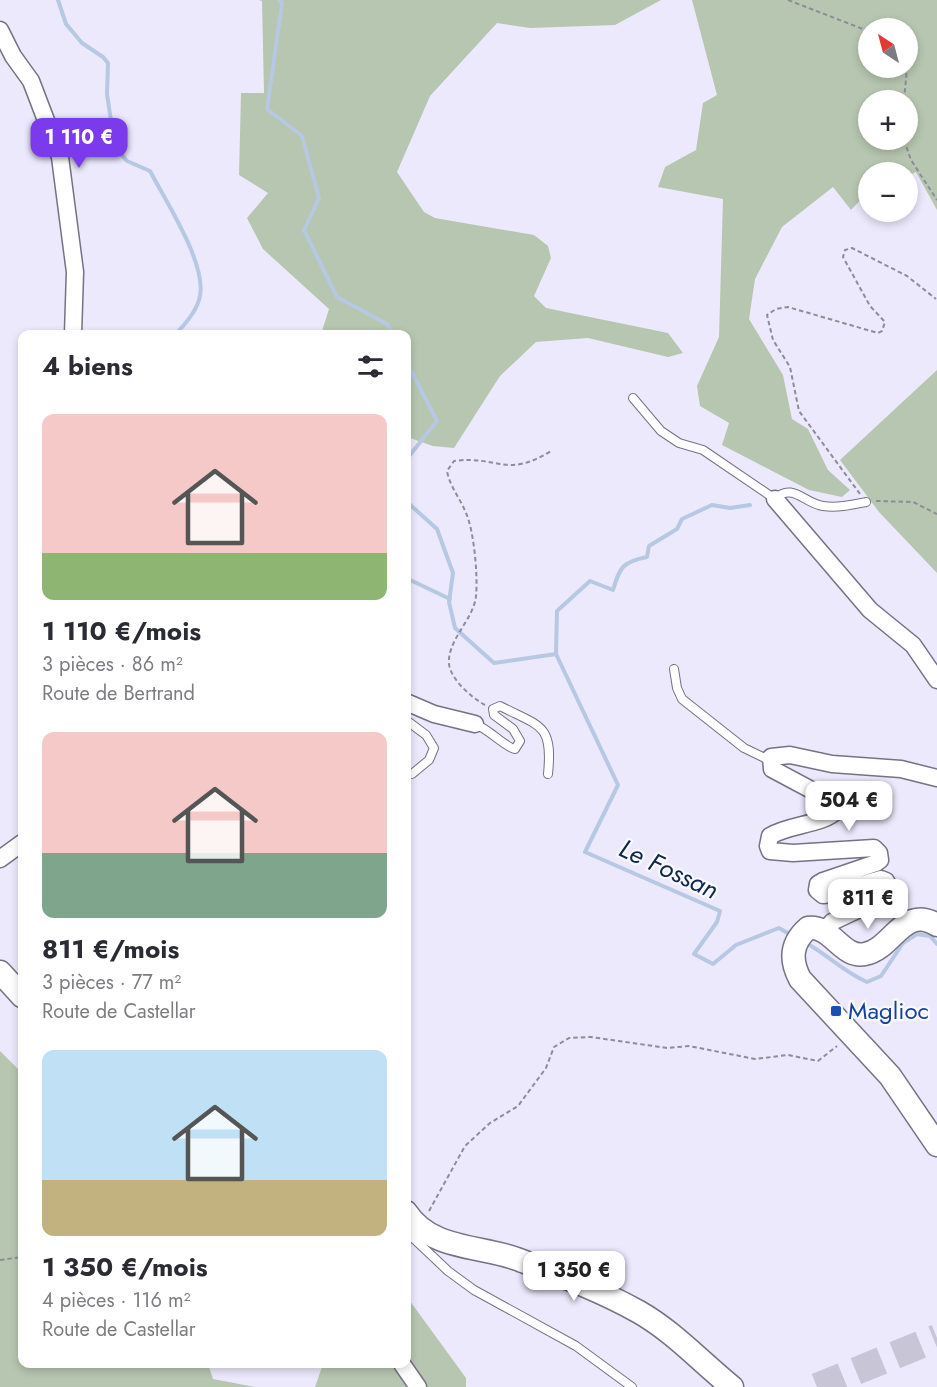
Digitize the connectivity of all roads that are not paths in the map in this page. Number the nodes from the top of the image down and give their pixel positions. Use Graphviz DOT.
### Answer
graph roads {
  1 [pos="0,30"];
  2 [pos="73,330"];
  3 [pos="633,398"];
  4 [pos="775,499"];
  5 [pos="866,502"];
  6 [pos="674,669"];
  7 [pos="937,680"];
  8 [pos="411,704"];
  9 [pos="411,724"];
  10 [pos="475,724"];
  11 [pos="769,760"];
  12 [pos="412,774"];
  13 [pos="548,774"];
  14 [pos="937,778"];
  15 [pos="18,846"];
  16 [pos="0,859"];
  17 [pos="937,925"];
  18 [pos="807,937"];
  19 [pos="0,972"];
  20 [pos="18,992"];
  21 [pos="937,1145"];
  22 [pos="411,1228"];
  23 [pos="411,1229"];
  24 [pos="405,1368"];
  25 [pos="418,1387"];
  26 [pos="632,1387"];
  27 [pos="732,1387"];
  1 -- 2 [label="street"];
  3 -- 4 [label="lane"];
  4 -- 5 [label="lane"];
  4 -- 7 [label="street"];
  6 -- 11 [label="lane"];
  8 -- 10 [label="street"];
  9 -- 12 [label="lane"];
  10 -- 13 [label="lane"];
  11 -- 14 [label="street"];
  11 -- 18 [label="street"];
  15 -- 16 [label="street"];
  17 -- 18 [label="street"];
  18 -- 21 [label="street"];
  19 -- 20 [label="street"];
  22 -- 27 [label="street"];
  23 -- 26 [label="lane"];
  24 -- 25 [label="street"];
}
